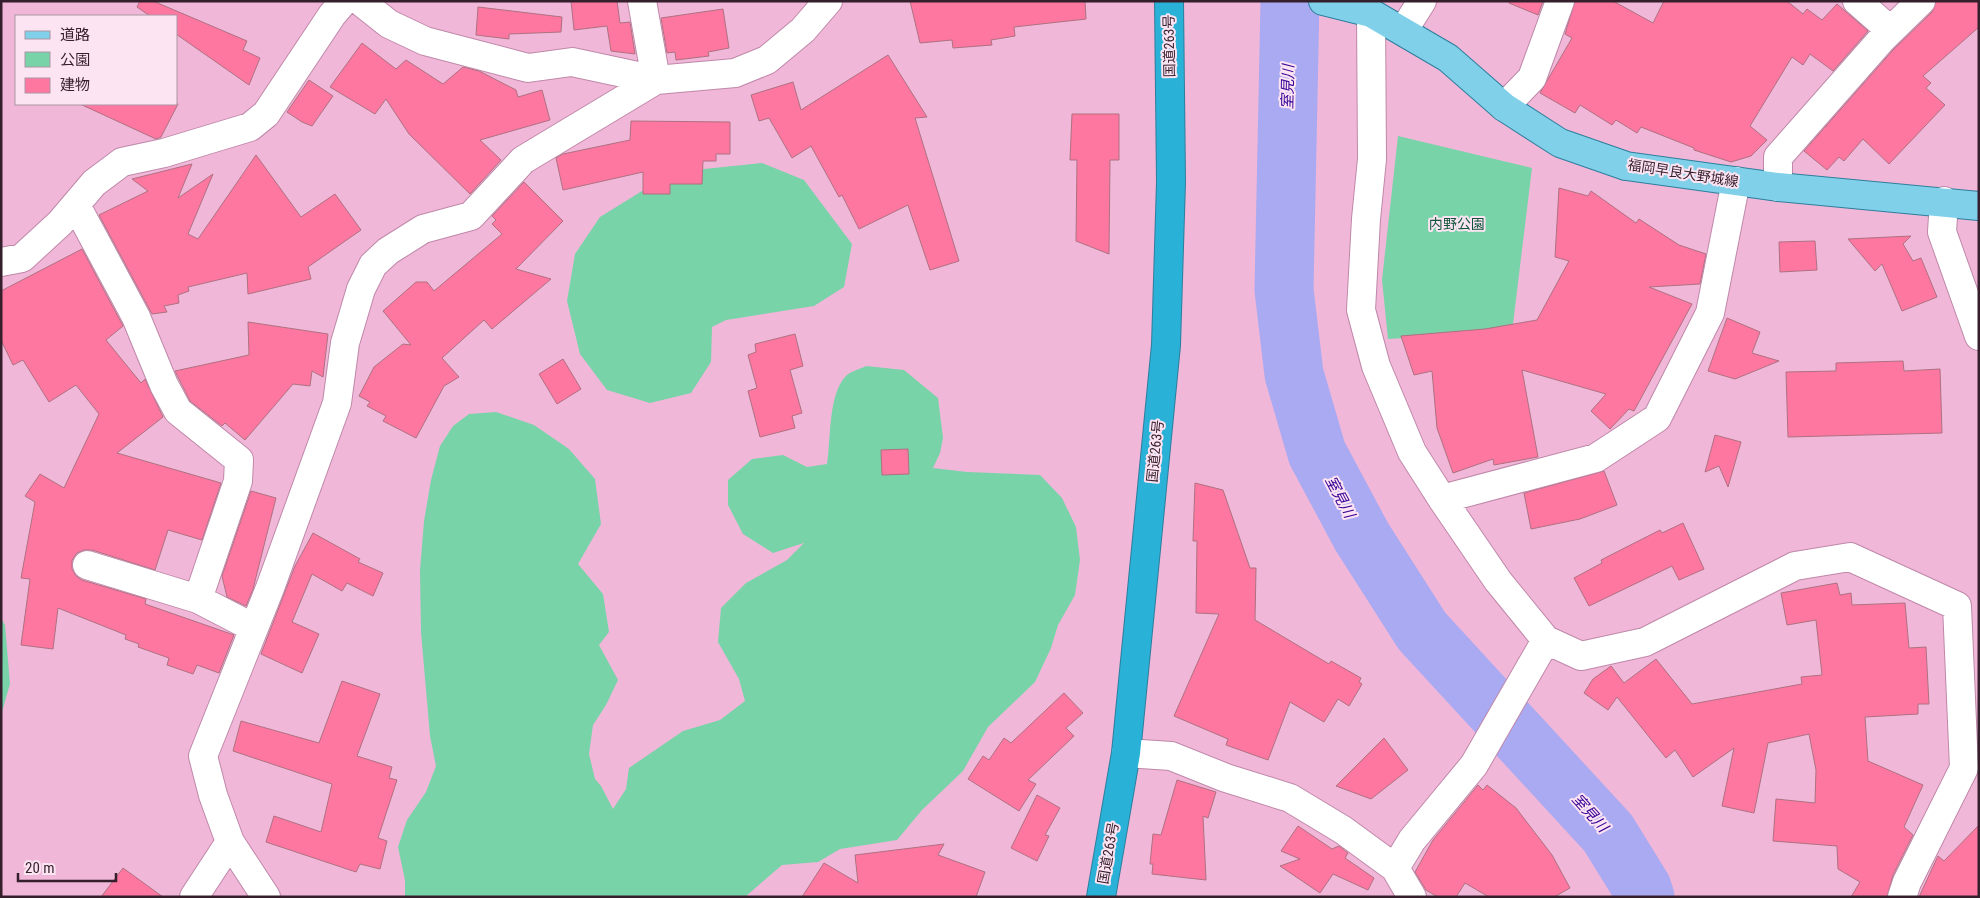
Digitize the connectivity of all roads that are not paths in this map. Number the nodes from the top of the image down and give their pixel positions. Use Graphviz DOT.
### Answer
graph roads {
  1 [pos="344,1"];
  2 [pos="360,1"];
  3 [pos="642,1"];
  4 [pos="828,1"];
  5 [pos="1169,1"];
  6 [pos="1323,1"];
  7 [pos="1422,1"];
  8 [pos="1560,1"];
  9 [pos="1856,1"];
  10 [pos="1921,1"];
  11 [pos="1371,13"];
  12 [pos="1890,30"];
  13 [pos="1402,31"];
  14 [pos="656,80"];
  15 [pos="1504,107"];
  16 [pos="1736,181"];
  17 [pos="1778,187"];
  18 [pos="1944,201"];
  19 [pos="76,205"];
  20 [pos="1979,206"];
  21 [pos="1,262"];
  22 [pos="1979,336"];
  23 [pos="1442,499"];
  24 [pos="87,565"];
  25 [pos="198,599"];
  26 [pos="254,628"];
  27 [pos="1546,640"];
  28 [pos="1126,753"];
  29 [pos="230,842"];
  30 [pos="1395,868"];
  31 [pos="194,897"];
  32 [pos="266,897"];
  33 [pos="1100,897"];
  34 [pos="1412,897"];
  35 [pos="1902,897"];
  1 -- 19 [label="street"];
  2 -- 14 [label="street"];
  3 -- 14 [label="street"];
  4 -- 14 [label="street"];
  5 -- 28 [label="highway, 国道263号"];
  6 -- 11 [label="main road, 福岡早良大野城線"];
  7 -- 13 [label="street"];
  8 -- 15 [label="street"];
  9 -- 12 [label="street"];
  10 -- 12 [label="street"];
  11 -- 13 [label="main road, 福岡早良大野城線"];
  11 -- 23 [label="street"];
  12 -- 17 [label="street"];
  13 -- 15 [label="main road, 福岡早良大野城線"];
  14 -- 26 [label="street"];
  15 -- 16 [label="main road, 福岡早良大野城線"];
  16 -- 17 [label="main road, 福岡早良大野城線"];
  16 -- 23 [label="street"];
  17 -- 18 [label="main road, 福岡早良大野城線"];
  18 -- 20 [label="main road, 福岡早良大野城線"];
  18 -- 22 [label="street"];
  19 -- 21 [label="street"];
  19 -- 25 [label="street"];
  23 -- 27 [label="street"];
  24 -- 25 [label="street"];
  25 -- 26 [label="street"];
  26 -- 29 [label="street"];
  27 -- 30 [label="street"];
  27 -- 35 [label="street"];
  28 -- 30 [label="street"];
  28 -- 33 [label="highway, 国道263号"];
  29 -- 31 [label="street"];
  29 -- 32 [label="street"];
  30 -- 34 [label="street"];
}
